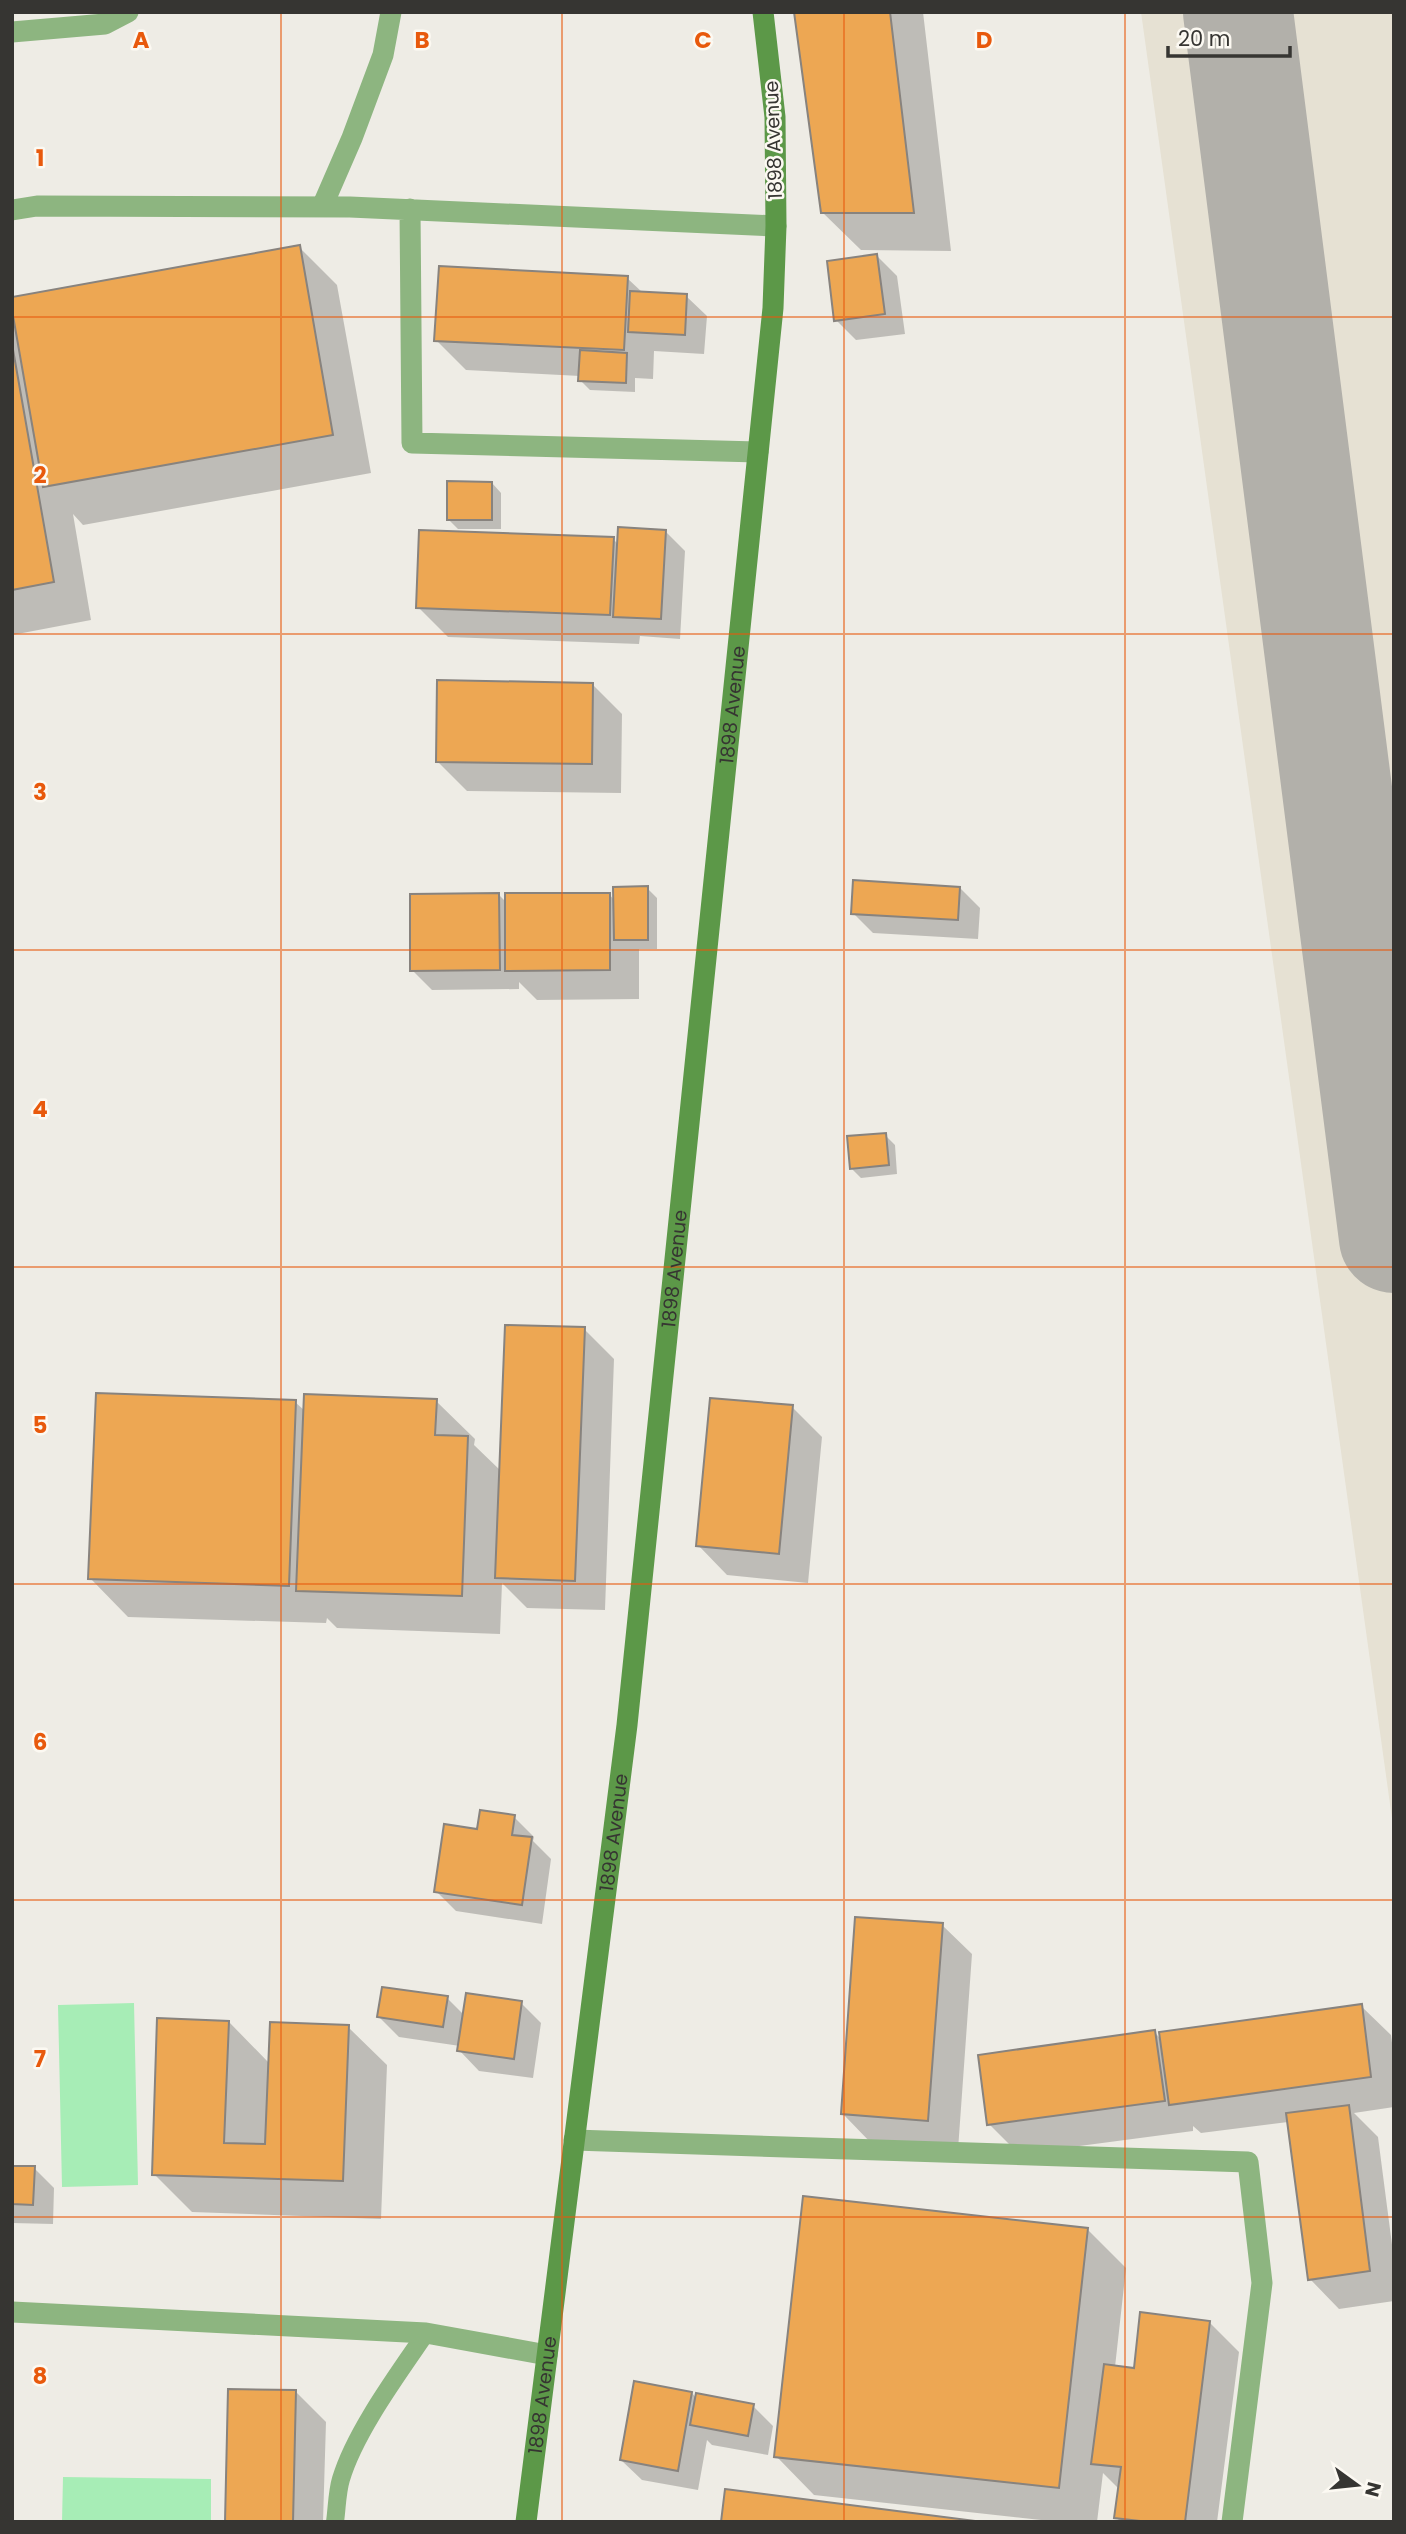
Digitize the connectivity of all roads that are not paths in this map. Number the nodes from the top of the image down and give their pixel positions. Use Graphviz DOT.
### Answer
graph roads {
  1 [pos="128,12"];
  2 [pos="391,12"];
  3 [pos="763,12"];
  4 [pos="12,32"];
  5 [pos="322,207"];
  6 [pos="410,209"];
  7 [pos="12,210"];
  8 [pos="776,226"];
  9 [pos="758,452"];
  10 [pos="574,2140"];
  11 [pos="12,2312"];
  12 [pos="426,2333"];
  13 [pos="547,2355"];
  14 [pos="335,2522"];
  15 [pos="526,2522"];
  16 [pos="1232,2522"];
  1 -- 4 [label="street"];
  2 -- 5 [label="street"];
  3 -- 8 [label="street, 1898 Avenue"];
  5 -- 6 [label="street"];
  5 -- 7 [label="street"];
  6 -- 8 [label="street"];
  6 -- 9 [label="street"];
  8 -- 9 [label="street, 1898 Avenue"];
  9 -- 10 [label="street, 1898 Avenue"];
  10 -- 13 [label="street, 1898 Avenue"];
  10 -- 16 [label="street"];
  11 -- 12 [label="street"];
  12 -- 13 [label="street"];
  12 -- 14 [label="lane"];
  13 -- 15 [label="street, 1898 Avenue"];
}
